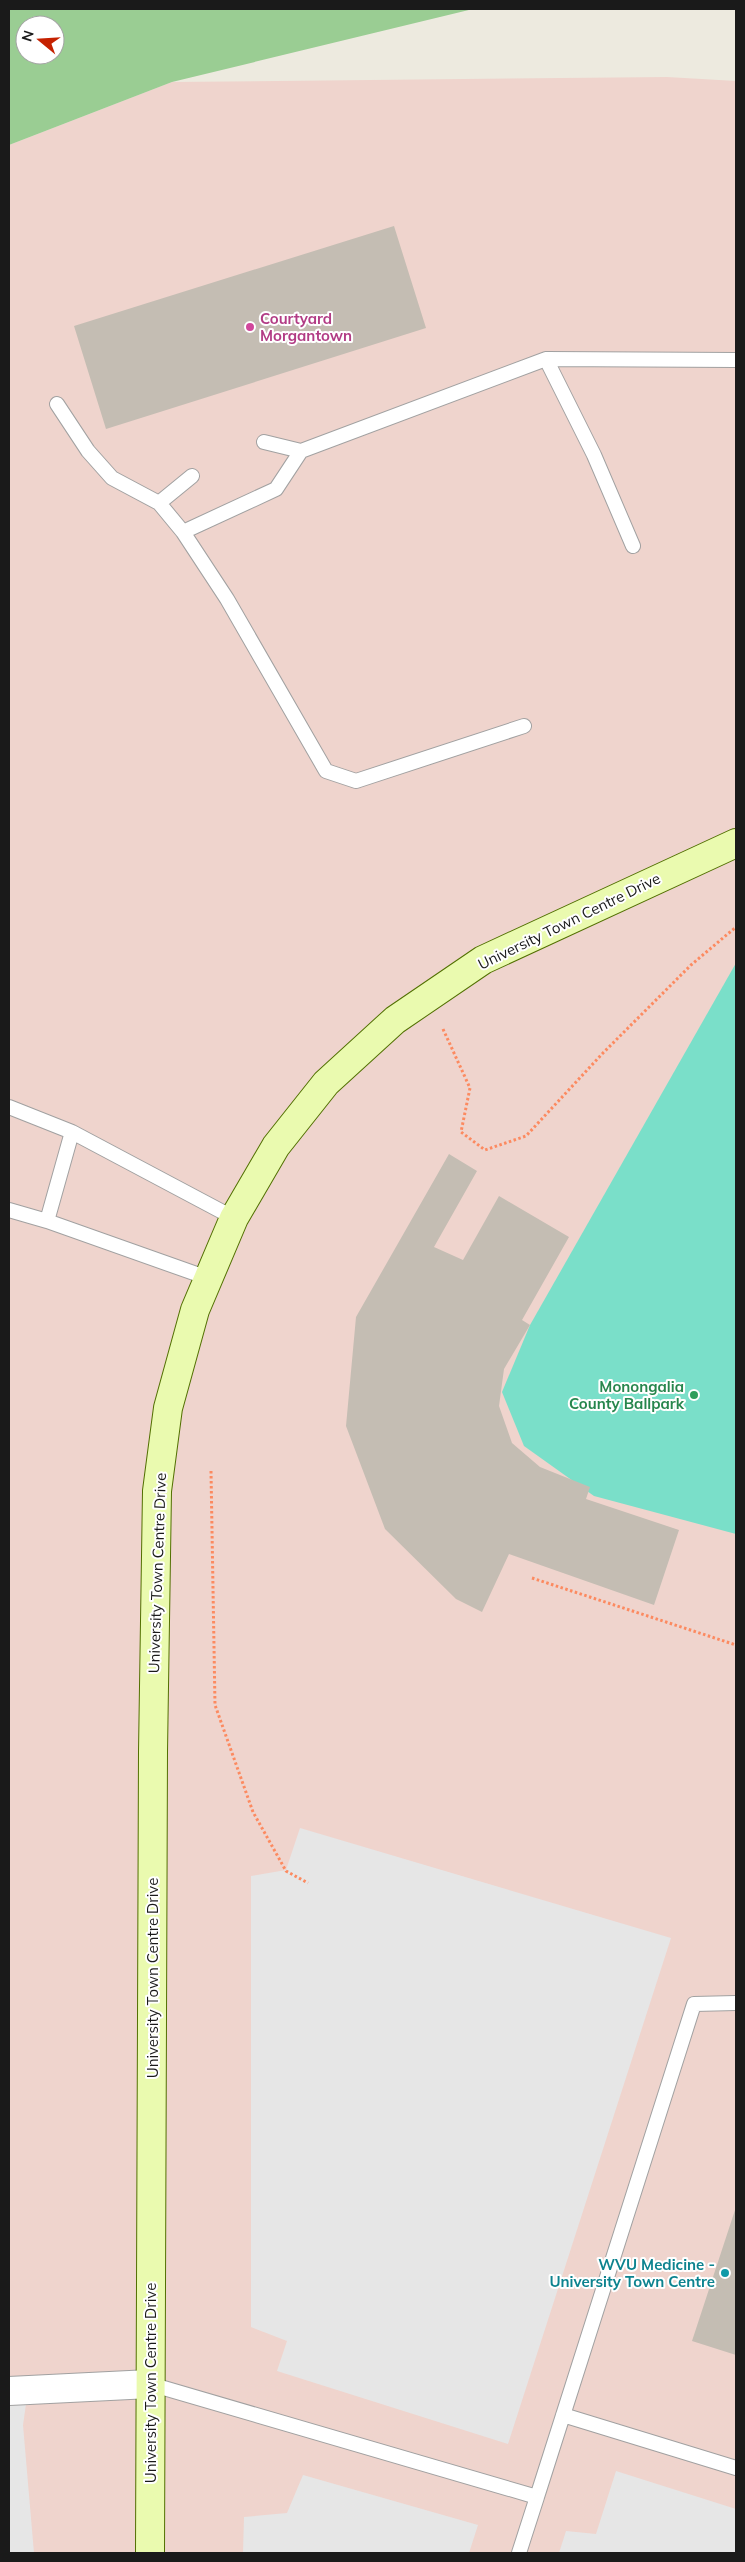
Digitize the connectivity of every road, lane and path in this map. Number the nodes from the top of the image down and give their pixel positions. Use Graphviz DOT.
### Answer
graph roads {
  1 [pos="546,359"];
  2 [pos="736,360"];
  3 [pos="57,404"];
  4 [pos="264,442"];
  5 [pos="302,451"];
  6 [pos="192,476"];
  7 [pos="159,503"];
  8 [pos="183,532"];
  9 [pos="633,546"];
  10 [pos="524,726"];
  11 [pos="736,843"];
  12 [pos="736,928"];
  13 [pos="443,1029"];
  14 [pos="9,1107"];
  15 [pos="72,1132"];
  16 [pos="9,1210"];
  17 [pos="234,1218"];
  18 [pos="47,1221"];
  19 [pos="208,1278"];
  20 [pos="211,1471"];
  21 [pos="532,1578"];
  22 [pos="736,1645"];
  23 [pos="308,1883"];
  24 [pos="736,2003"];
  25 [pos="150,2384"];
  26 [pos="9,2391"];
  27 [pos="563,2415"];
  28 [pos="736,2468"];
  29 [pos="537,2498"];
  30 [pos="150,2553"];
  31 [pos="520,2553"];
  1 -- 2 [label="lane"];
  1 -- 5 [label="lane"];
  1 -- 9 [label="lane"];
  3 -- 7 [label="lane"];
  4 -- 5 [label="lane"];
  5 -- 8 [label="lane"];
  6 -- 7 [label="lane"];
  7 -- 8 [label="lane"];
  8 -- 10 [label="lane"];
  11 -- 17 [label="street, University Town Centre Drive"];
  12 -- 13 [label="path"];
  14 -- 15 [label="lane"];
  15 -- 17 [label="lane"];
  15 -- 18 [label="lane"];
  16 -- 18 [label="lane"];
  17 -- 19 [label="street, University Town Centre Drive"];
  18 -- 19 [label="lane"];
  19 -- 25 [label="street, University Town Centre Drive"];
  20 -- 23 [label="path"];
  21 -- 22 [label="path"];
  24 -- 27 [label="lane"];
  25 -- 26 [label="street"];
  25 -- 29 [label="lane"];
  25 -- 30 [label="street, University Town Centre Drive"];
  27 -- 28 [label="lane"];
  27 -- 29 [label="lane"];
  29 -- 31 [label="lane"];
}
